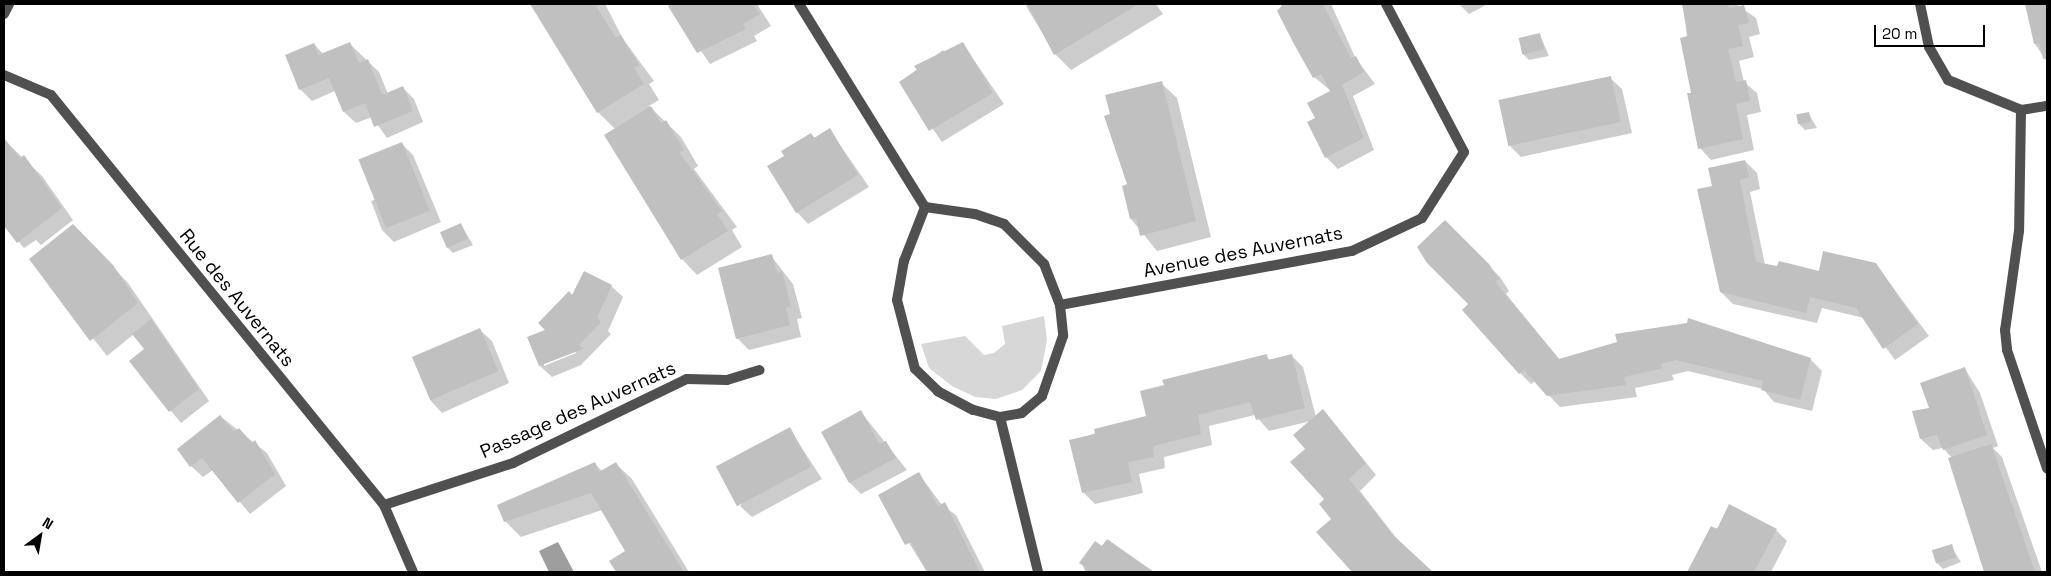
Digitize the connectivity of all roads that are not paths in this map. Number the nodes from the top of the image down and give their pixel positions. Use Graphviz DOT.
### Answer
graph roads {
  1 [pos="9,4"];
  2 [pos="800,4"];
  3 [pos="1386,4"];
  4 [pos="1920,4"];
  5 [pos="4,14"];
  6 [pos="4,75"];
  7 [pos="2047,106"];
  8 [pos="2021,110"];
  9 [pos="926,207"];
  10 [pos="1060,305"];
  11 [pos="759,370"];
  12 [pos="1000,417"];
  13 [pos="2047,468"];
  14 [pos="384,505"];
  15 [pos="413,572"];
  16 [pos="1038,572"];
  1 -- 5 [label="street"];
  2 -- 9 [label="street"];
  3 -- 10 [label="street, Avenue des Auvernats"];
  4 -- 8 [label="street"];
  6 -- 14 [label="street, Rue des Auvernats"];
  7 -- 8 [label="street"];
  8 -- 13 [label="street"];
  9 -- 10 [label="street"];
  9 -- 12 [label="street"];
  10 -- 12 [label="street"];
  11 -- 14 [label="street, Passage des Auvernats"];
  12 -- 16 [label="street"];
  14 -- 15 [label="street, Rue des Auvernats"];
}
